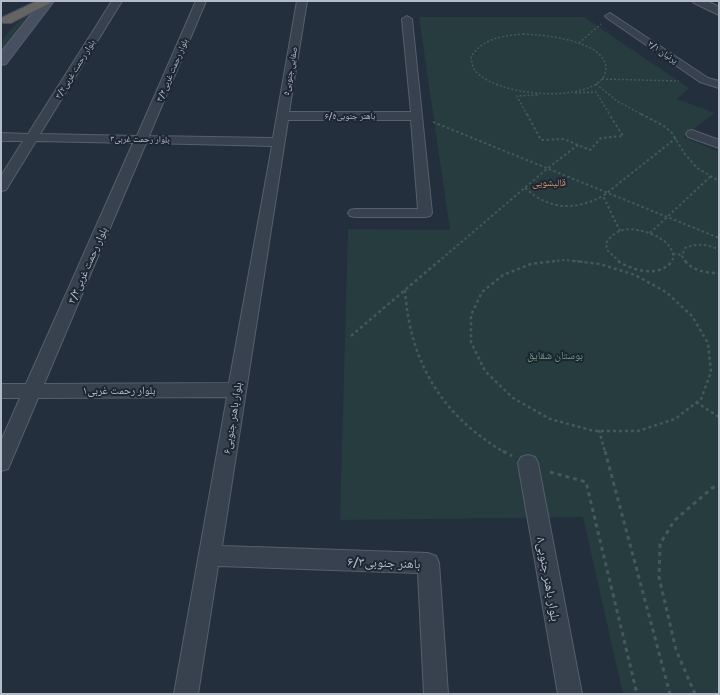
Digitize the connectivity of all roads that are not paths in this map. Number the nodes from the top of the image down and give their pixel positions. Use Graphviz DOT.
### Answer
graph roads {
  1 [pos="23,1"];
  2 [pos="47,1"];
  3 [pos="117,1"];
  4 [pos="201,1"];
  5 [pos="302,1"];
  6 [pos="698,1"];
  7 [pos="719,12"];
  8 [pos="610,16"];
  9 [pos="407,19"];
  10 [pos="4,24"];
  11 [pos="1,61"];
  12 [pos="719,85"];
  13 [pos="282,116"];
  14 [pos="418,116"];
  15 [pos="692,134"];
  16 [pos="1,137"];
  17 [pos="33,137"];
  18 [pos="143,138"];
  19 [pos="278,142"];
  20 [pos="719,144"];
  21 [pos="1,187"];
  22 [pos="355,213"];
  23 [pos="237,390"];
  24 [pos="1,391"];
  25 [pos="32,391"];
  26 [pos="1,463"];
  27 [pos="528,463"];
  28 [pos="209,556"];
  29 [pos="186,694"];
  30 [pos="436,694"];
  31 [pos="570,694"];
  1 -- 10 [label="highway"];
  2 -- 10 [label="highway"];
  2 -- 11 [label="main road"];
  3 -- 17 [label="street, بلوار رحمت غربی۳/۲"];
  4 -- 18 [label="street, بلوار رحمت غربی۳/۴"];
  5 -- 13 [label="street, صفایی جنوبی۵"];
  6 -- 7 [label="street"];
  8 -- 12 [label="street, پرنیان ۲/۱"];
  9 -- 14 [label="street"];
  13 -- 14 [label="street, باهنر جنوبی۶/۵"];
  13 -- 19 [label="street, صفایی جنوبی۵"];
  14 -- 22 [label="street"];
  15 -- 20 [label="street"];
  16 -- 17 [label="street, بلوار رحمت غربی۳"];
  17 -- 18 [label="street, بلوار رحمت غربی۳"];
  17 -- 21 [label="street, بلوار رحمت غربی۳/۲"];
  18 -- 19 [label="street, بلوار رحمت غربی۳"];
  18 -- 25 [label="street, بلوار رحمت غربی۳/۳"];
  19 -- 23 [label="street, بلوار باهنر جنوبی۶"];
  23 -- 25 [label="street, بلوار رحمت غربی۱"];
  23 -- 28 [label="street, بلوار باهنر جنوبی۶"];
  24 -- 25 [label="street, بلوار رحمت غربی۱"];
  25 -- 26 [label="street, بلوار رحمت غربی۳/۳"];
  27 -- 31 [label="street, ۸بلوار باهنر جنوبی"];
  28 -- 29 [label="street, بلوار باهنر جنوبی۶"];
  28 -- 30 [label="street, ۶/۳باهنر جنوبی"];
}
